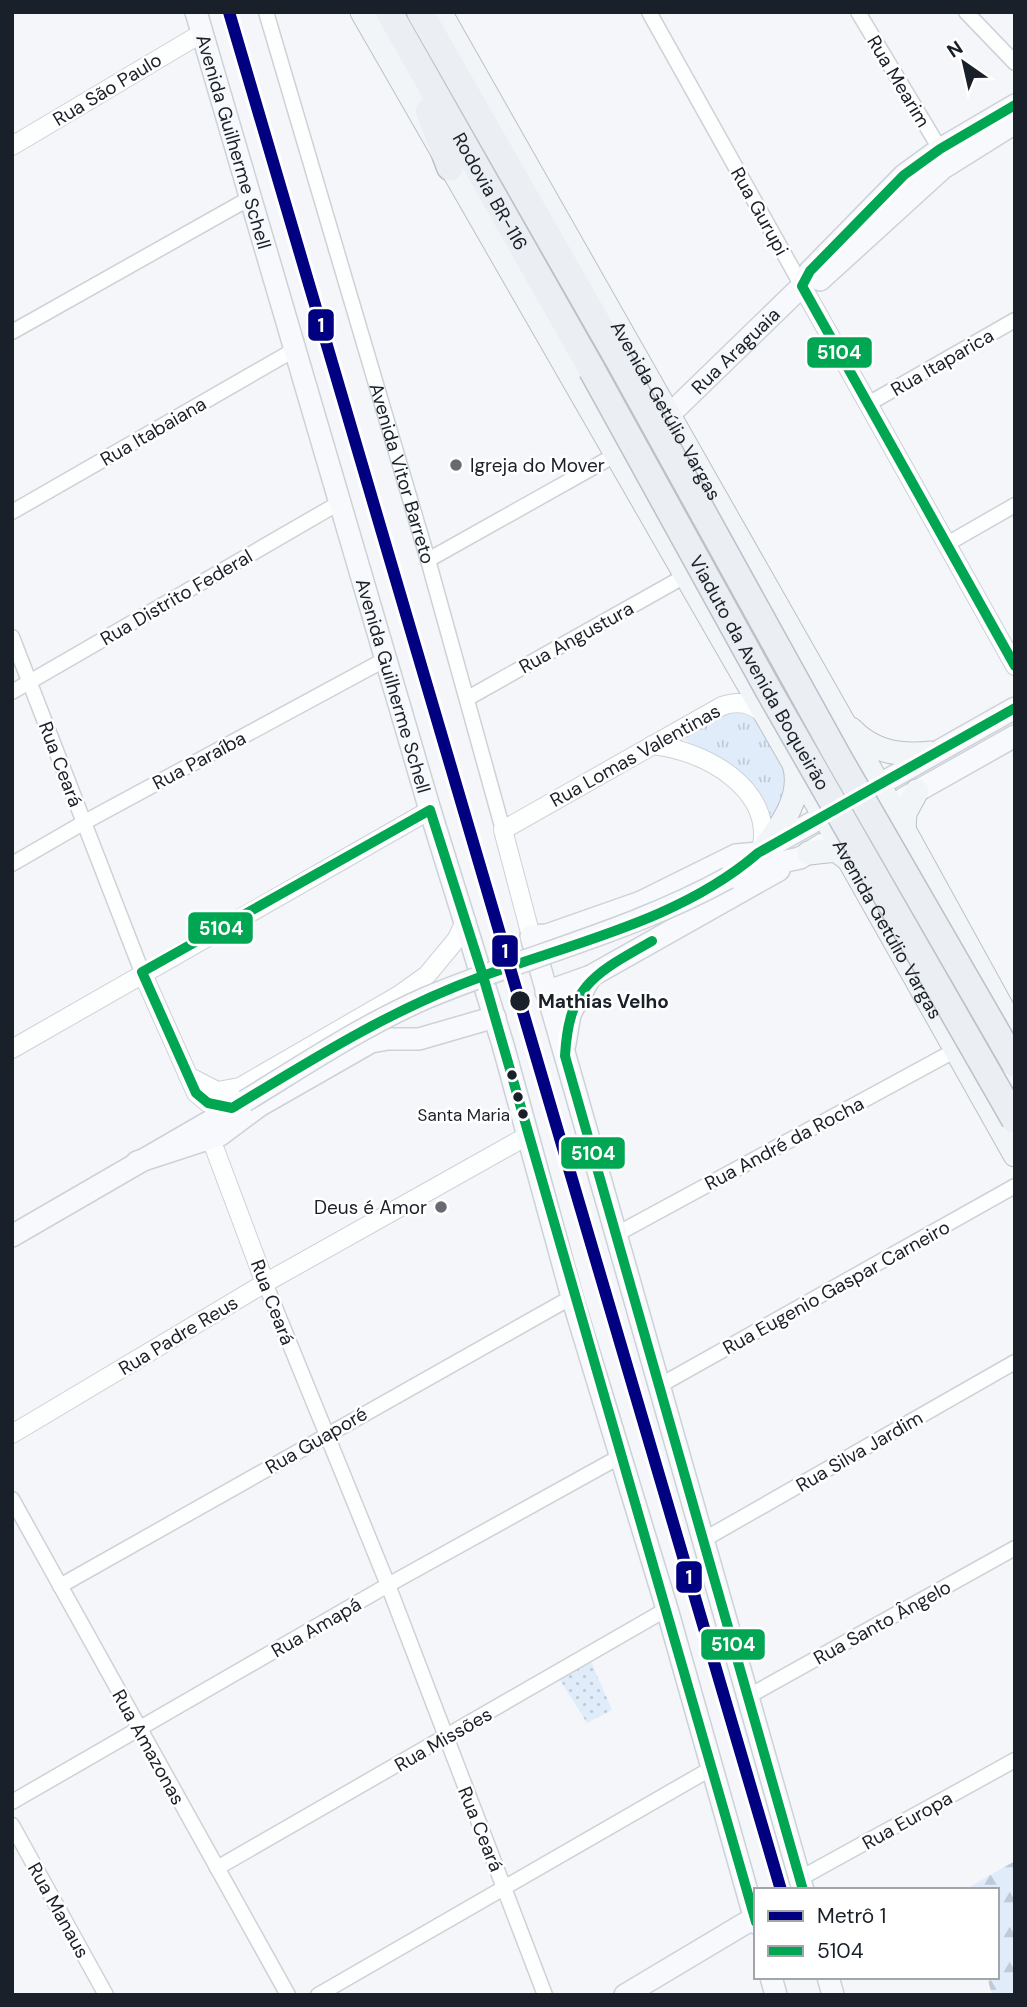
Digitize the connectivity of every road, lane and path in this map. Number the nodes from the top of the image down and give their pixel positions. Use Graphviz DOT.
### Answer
graph roads {
  1 [pos="197,12"];
  2 [pos="266,12"];
  3 [pos="362,12"];
  4 [pos="419,12"];
  5 [pos="429,12"];
  6 [pos="649,12"];
  7 [pos="858,12"];
  8 [pos="966,12"];
  9 [pos="392,18"];
  10 [pos="446,23"];
  11 [pos="202,33"];
  12 [pos="1015,63"];
  13 [pos="1015,105"];
  14 [pos="1015,123"];
  15 [pos="12,146"];
  16 [pos="940,149"];
  17 [pos="450,167"];
  18 [pos="250,198"];
  19 [pos="802,286"];
  20 [pos="1015,320"];
  21 [pos="12,332"];
  22 [pos="294,350"];
  23 [pos="617,357"];
  24 [pos="592,370"];
  25 [pos="868,404"];
  26 [pos="670,414"];
  27 [pos="617,454"];
  28 [pos="339,503"];
  29 [pos="1015,505"];
  30 [pos="12,512"];
  31 [pos="947,544"];
  32 [pos="428,560"];
  33 [pos="685,576"];
  34 [pos="12,637"];
  35 [pos="387,659"];
  36 [pos="1015,666"];
  37 [pos="30,681"];
  38 [pos="12,692"];
  39 [pos="468,698"];
  40 [pos="1015,708"];
  41 [pos="838,713"];
  42 [pos="768,719"];
  43 [pos="1015,736"];
  44 [pos="783,743"];
  45 [pos="652,745"];
  46 [pos="931,753"];
  47 [pos="795,765"];
  48 [pos="877,783"];
  49 [pos="917,791"];
  50 [pos="891,806"];
  51 [pos="430,810"];
  52 [pos="823,814"];
  53 [pos="83,823"];
  54 [pos="503,830"];
  55 [pos="904,830"];
  56 [pos="836,836"];
  57 [pos="761,851"];
  58 [pos="804,855"];
  59 [pos="850,862"];
  60 [pos="12,864"];
  61 [pos="734,874"];
  62 [pos="932,880"];
  63 [pos="878,910"];
  64 [pos="466,920"];
  65 [pos="537,938"];
  66 [pos="142,972"];
  67 [pos="591,976"];
  68 [pos="546,992"];
  69 [pos="495,1017"];
  70 [pos="1012,1020"];
  71 [pos="12,1049"];
  72 [pos="954,1051"];
  73 [pos="565,1056"];
  74 [pos="1015,1064"];
  75 [pos="188,1076"];
  76 [pos="238,1105"];
  77 [pos="1015,1120"];
  78 [pos="527,1136"];
  79 [pos="212,1139"];
  80 [pos="1015,1155"];
  81 [pos="137,1162"];
  82 [pos="1015,1186"];
  83 [pos="615,1235"];
  84 [pos="12,1236"];
  85 [pos="265,1283"];
  86 [pos="572,1297"];
  87 [pos="1015,1362"];
  88 [pos="657,1387"];
  89 [pos="12,1434"];
  90 [pos="325,1435"];
  91 [pos="621,1456"];
  92 [pos="12,1499"];
  93 [pos="702,1540"];
  94 [pos="1015,1548"];
  95 [pos="388,1585"];
  96 [pos="60,1586"];
  97 [pos="667,1609"];
  98 [pos="749,1696"];
  99 [pos="138,1729"];
  100 [pos="445,1738"];
  101 [pos="1015,1760"];
  102 [pos="712,1768"];
  103 [pos="12,1802"];
  104 [pos="12,1825"];
  105 [pos="218,1868"];
  106 [pos="801,1884"];
  107 [pos="504,1886"];
  108 [pos="754,1917"];
  109 [pos="754,1922"];
  110 [pos="106,1995"];
  111 [pos="288,1995"];
  112 [pos="318,1995"];
  113 [pos="545,1995"];
  114 [pos="625,1995"];
  1 -- 11 [label="main road, Avenida Guilherme Schell"];
  2 -- 32 [label="street, Avenida Vitor Barreto"];
  3 -- 17 [label="main road, Avenida Getúlio Vargas"];
  4 -- 23 [label="highway, Rodovia BR-116"];
  5 -- 10 [label="highway"];
  6 -- 19 [label="street, Rua Gurupi"];
  7 -- 16 [label="street, Rua Mearim"];
  8 -- 12 [label="street"];
  9 -- 17 [label="highway"];
  9 -- 24 [label="highway, Rodovia BR-116"];
  10 -- 26 [label="main road, Avenida Getúlio Vargas"];
  11 -- 15 [label="street, Rua São Paulo"];
  11 -- 18 [label="main road, Avenida Guilherme Schell"];
  13 -- 16 [label="main road, Rua Araguaia"];
  14 -- 19 [label="main road, Rua Araguaia"];
  16 -- 19 [label="main road, Rua Araguaia"];
  17 -- 27 [label="main road, Avenida Getúlio Vargas"];
  18 -- 21 [label="street"];
  18 -- 22 [label="main road, Avenida Guilherme Schell"];
  19 -- 25 [label="street, Rua Gurupi"];
  19 -- 26 [label="main road, Rua Araguaia"];
  20 -- 25 [label="street, Rua Itaparica"];
  22 -- 28 [label="main road, Avenida Guilherme Schell"];
  22 -- 30 [label="street, Rua Itabaiana"];
  23 -- 74 [label="highway, Viaduto da Avenida Boqueirão, bridge"];
  24 -- 77 [label="highway, Viaduto da Avenida Boqueirão, bridge"];
  25 -- 31 [label="street, Rua Gurupi"];
  26 -- 41 [label="main road, Avenida Getúlio Vargas"];
  27 -- 32 [label="street"];
  27 -- 33 [label="main road, Avenida Getúlio Vargas"];
  28 -- 35 [label="main road, Avenida Guilherme Schell"];
  28 -- 37 [label="street, Rua Distrito Federal"];
  29 -- 31 [label="street"];
  31 -- 36 [label="street, Rua Gurupi"];
  32 -- 39 [label="street, Avenida Vitor Barreto"];
  33 -- 39 [label="street, Rua Angustura"];
  33 -- 42 [label="main road, Avenida Getúlio Vargas"];
  34 -- 37 [label="street, Rua Ceará"];
  35 -- 51 [label="main road, Avenida Guilherme Schell"];
  35 -- 53 [label="street, Rua Paraíba"];
  37 -- 38 [label="street, Rua Distrito Federal"];
  37 -- 53 [label="street, Rua Ceará"];
  39 -- 54 [label="street, Avenida Vitor Barreto"];
  40 -- 46 [label="main road"];
  41 -- 44 [label="main road"];
  41 -- 46 [label="main road"];
  41 -- 48 [label="main road, Avenida Getúlio Vargas"];
  42 -- 44 [label="main road, Avenida Getúlio Vargas"];
  42 -- 45 [label="street, Rua Lomas Valentinas"];
  43 -- 49 [label="main road"];
  44 -- 47 [label="main road, Avenida Getúlio Vargas"];
  45 -- 54 [label="street, Rua Lomas Valentinas"];
  45 -- 57 [label="street"];
  46 -- 48 [label="main road"];
  47 -- 52 [label="main road, Avenida Getúlio Vargas"];
  47 -- 57 [label="main road"];
  48 -- 50 [label="main road, Avenida Getúlio Vargas"];
  48 -- 52 [label="main road"];
  49 -- 50 [label="main road"];
  49 -- 55 [label="main road"];
  50 -- 55 [label="main road, Avenida Getúlio Vargas"];
  50 -- 56 [label="main road"];
  51 -- 64 [label="main road, Avenida Guilherme Schell"];
  51 -- 66 [label="street"];
  52 -- 56 [label="main road, Avenida Getúlio Vargas"];
  52 -- 57 [label="main road"];
  53 -- 60 [label="street, Rua Paraíba"];
  53 -- 66 [label="street, Rua Ceará"];
  54 -- 65 [label="street, Avenida Vitor Barreto"];
  55 -- 62 [label="main road, Avenida Getúlio Vargas"];
  56 -- 58 [label="main road"];
  56 -- 59 [label="main road, Avenida Getúlio Vargas"];
  57 -- 61 [label="main road"];
  57 -- 65 [label="main road"];
  58 -- 59 [label="main road"];
  58 -- 61 [label="main road"];
  58 -- 67 [label="main road"];
  59 -- 63 [label="main road, Avenida Getúlio Vargas"];
  61 -- 76 [label="main road, bridge"];
  62 -- 63 [label="main road"];
  62 -- 70 [label="main road, Avenida Getúlio Vargas"];
  63 -- 72 [label="main road, Avenida Getúlio Vargas"];
  64 -- 69 [label="main road, Avenida Guilherme Schell"];
  64 -- 75 [label="street"];
  65 -- 68 [label="main road"];
  66 -- 71 [label="street"];
  66 -- 75 [label="street, Rua Ceará"];
  67 -- 68 [label="main road"];
  67 -- 73 [label="main road"];
  68 -- 73 [label="main road"];
  69 -- 78 [label="main road, Avenida Guilherme Schell"];
  69 -- 79 [label="main road"];
  72 -- 80 [label="main road, Avenida Getúlio Vargas"];
  72 -- 83 [label="street, Rua André da Rocha"];
  73 -- 83 [label="main road"];
  75 -- 76 [label="street, Rua Ceará"];
  76 -- 79 [label="street"];
  76 -- 81 [label="main road"];
  78 -- 85 [label="street, Rua Padre Reus"];
  78 -- 86 [label="main road, Avenida Guilherme Schell"];
  79 -- 81 [label="main road"];
  79 -- 85 [label="street, Rua Ceará"];
  81 -- 84 [label="main road"];
  82 -- 88 [label="street, Rua Eugenio Gaspar Carneiro"];
  83 -- 88 [label="main road"];
  85 -- 89 [label="street, Rua Padre Reus"];
  85 -- 90 [label="street, Rua Ceará"];
  86 -- 90 [label="street, Rua Guaporé"];
  86 -- 91 [label="main road, Avenida Guilherme Schell"];
  87 -- 93 [label="street, Rua Silva Jardim"];
  88 -- 93 [label="main road"];
  90 -- 95 [label="street, Rua Ceará"];
  90 -- 96 [label="street, Rua Guaporé"];
  91 -- 95 [label="street, Rua Amapá"];
  91 -- 97 [label="main road, Avenida Guilherme Schell"];
  92 -- 96 [label="street, Rua Amazonas"];
  93 -- 98 [label="main road"];
  94 -- 98 [label="street, Rua Santo Ângelo"];
  95 -- 99 [label="street, Rua Amapá"];
  95 -- 100 [label="street, Rua Ceará"];
  96 -- 99 [label="street, Rua Amazonas"];
  97 -- 100 [label="street, Rua Missões"];
  97 -- 102 [label="main road, Avenida Guilherme Schell"];
  98 -- 106 [label="main road"];
  99 -- 103 [label="street, Rua Amapá"];
  99 -- 105 [label="street, Rua Amazonas"];
  100 -- 105 [label="street, Rua Missões"];
  100 -- 107 [label="street, Rua Ceará"];
  101 -- 106 [label="street, Rua Europa"];
  102 -- 107 [label="street"];
  102 -- 108 [label="main road, Avenida Guilherme Schell"];
  104 -- 110 [label="street, Rua Manaus"];
  105 -- 111 [label="street, Rua Amazonas"];
  107 -- 112 [label="street"];
  107 -- 113 [label="street, Rua Ceará"];
  109 -- 114 [label="main road"];
}
